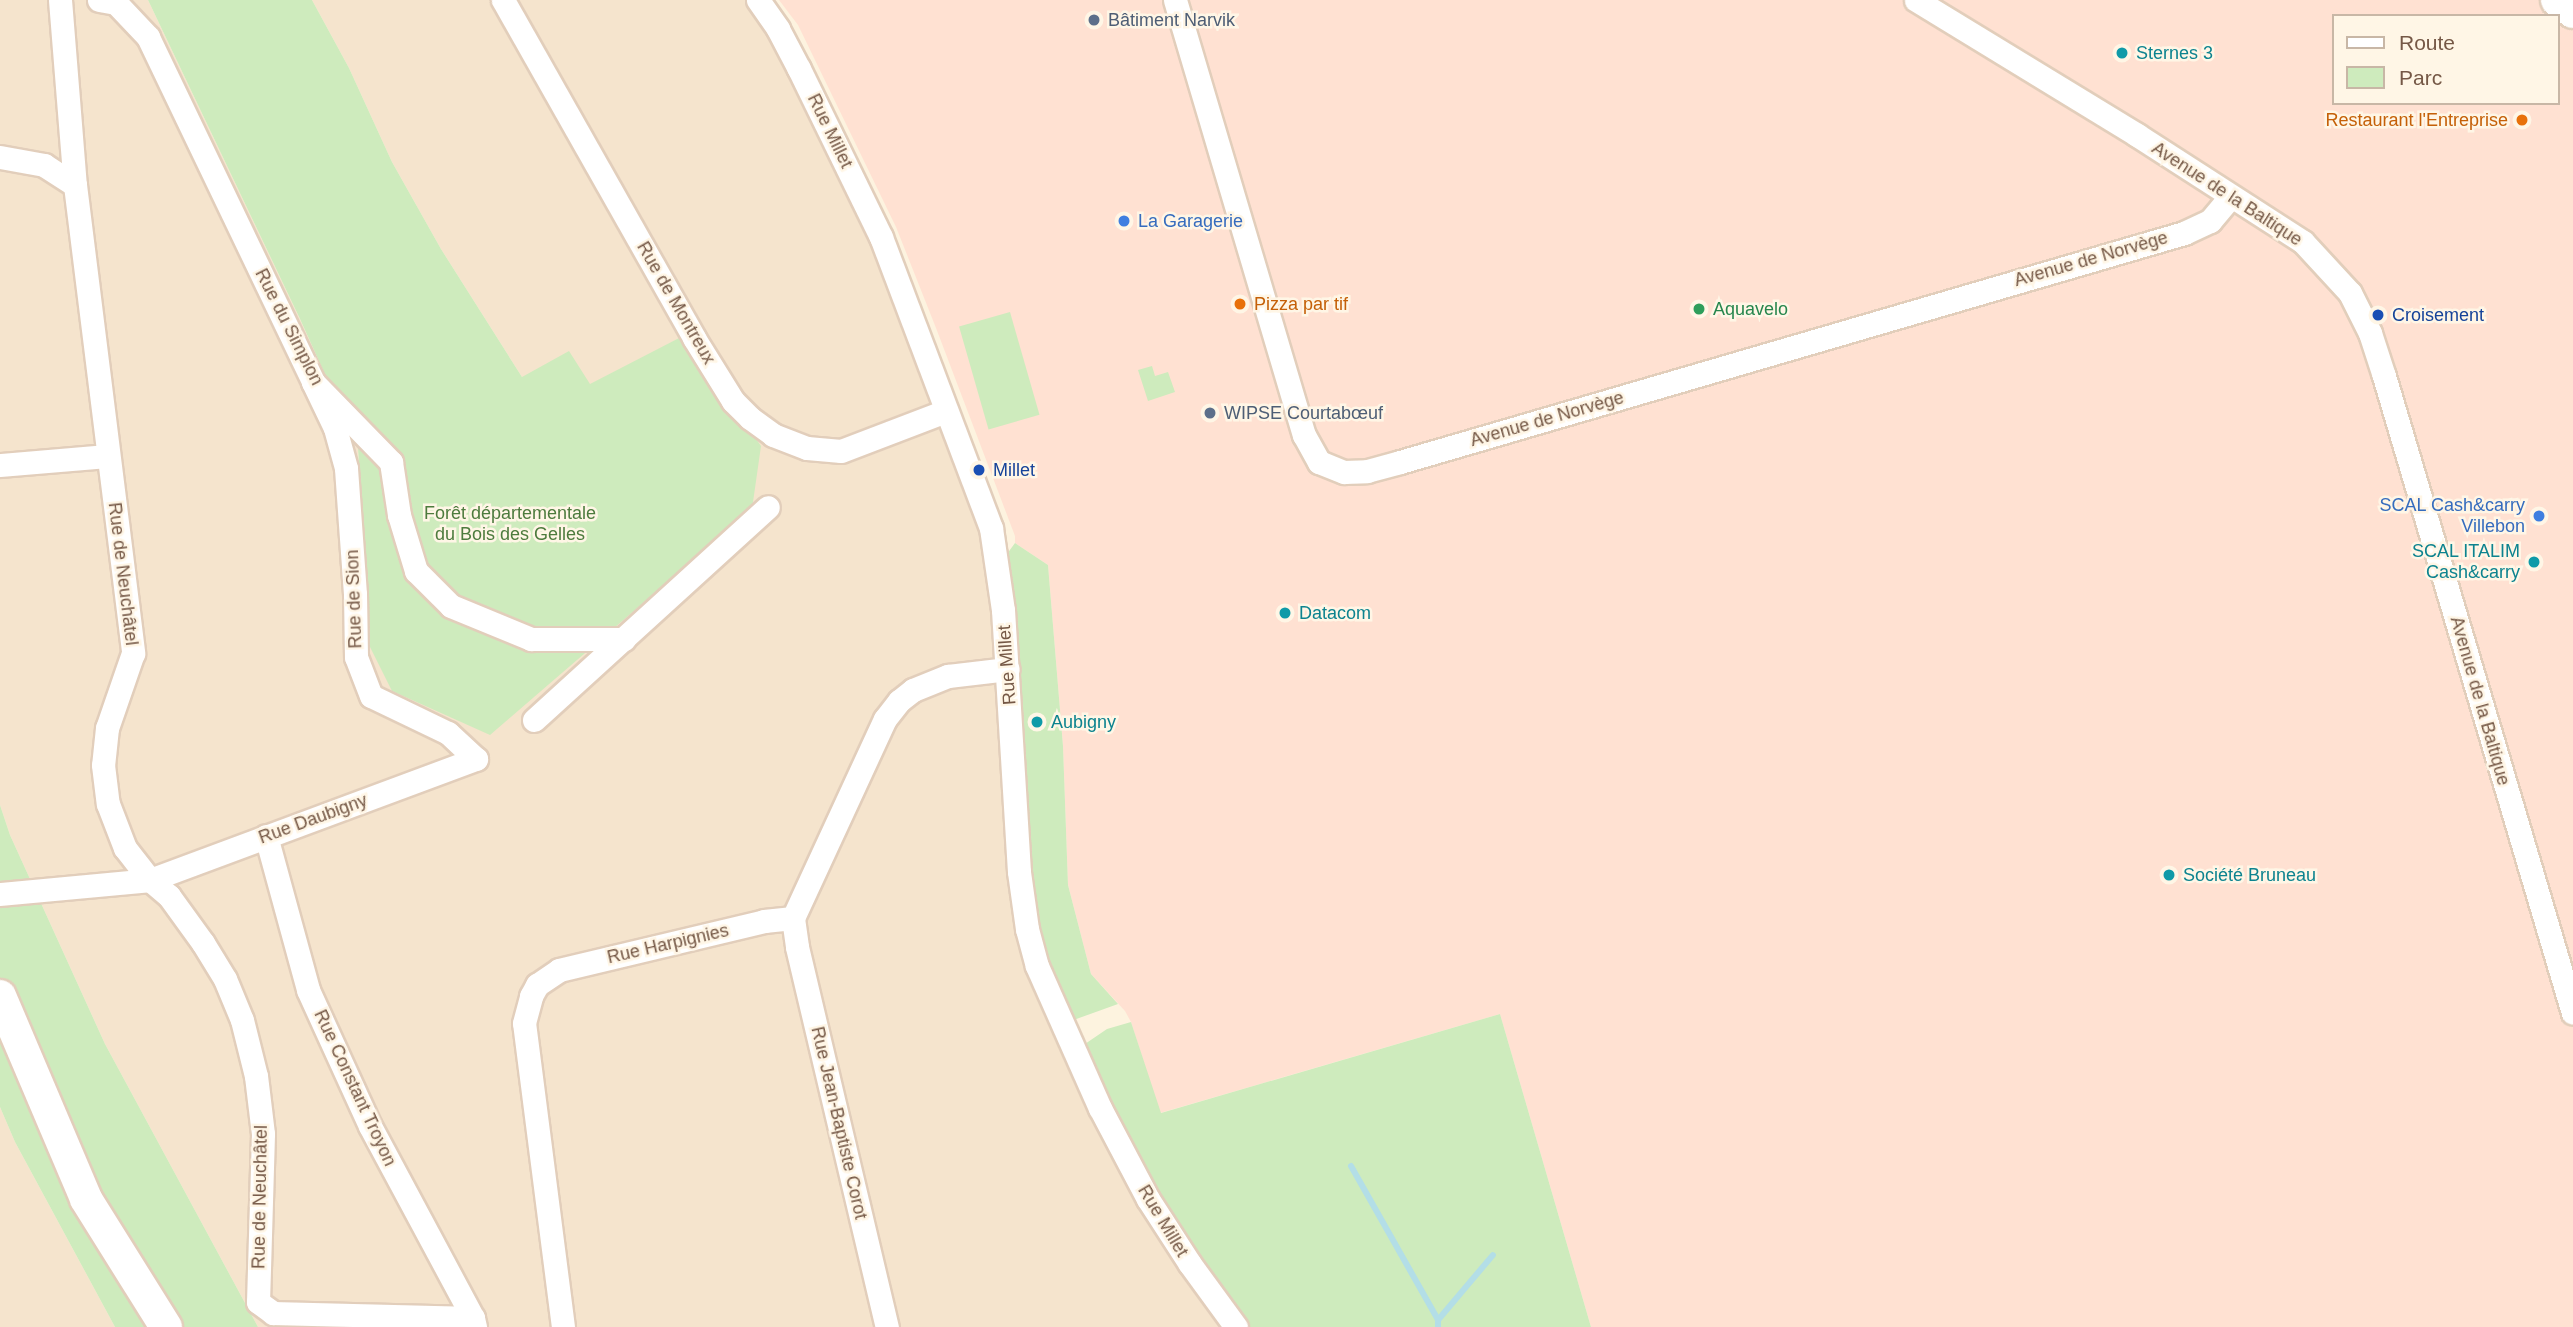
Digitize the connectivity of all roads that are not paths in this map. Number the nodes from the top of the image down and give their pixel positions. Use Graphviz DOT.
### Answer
graph roads {
  1 [pos="64,0"];
  2 [pos="99,0"];
  3 [pos="503,0"];
  4 [pos="758,0"];
  5 [pos="1175,0"];
  6 [pos="1916,0"];
  7 [pos="2557,0"];
  8 [pos="2573,12"];
  9 [pos="0,157"];
  10 [pos="75,186"];
  11 [pos="2230,197"];
  12 [pos="313,382"];
  13 [pos="946,411"];
  14 [pos="108,456"];
  15 [pos="0,465"];
  16 [pos="768,507"];
  17 [pos="624,639"];
  18 [pos="1008,669"];
  19 [pos="534,720"];
  20 [pos="476,759"];
  21 [pos="266,836"];
  22 [pos="150,880"];
  23 [pos="0,894"];
  24 [pos="793,918"];
  25 [pos="0,996"];
  26 [pos="2573,1013"];
  27 [pos="354,1321"];
  28 [pos="474,1322"];
  29 [pos="166,1327"];
  30 [pos="563,1327"];
  31 [pos="887,1327"];
  32 [pos="1236,1327"];
  1 -- 10 [label="street, Rue de Neuchâtel"];
  2 -- 12 [label="street, Rue du Simplon"];
  3 -- 13 [label="street, Rue de Montreux"];
  4 -- 13 [label="street, Rue Millet"];
  5 -- 11 [label="street, Avenue de Norvège"];
  6 -- 11 [label="street, Avenue de la Baltique"];
  7 -- 8 [label="main road"];
  9 -- 10 [label="street"];
  10 -- 14 [label="street, Rue de Neuchâtel"];
  11 -- 26 [label="street, Avenue de la Baltique"];
  12 -- 17 [label="street, Rue du Simplon"];
  12 -- 20 [label="street, Rue de Sion"];
  13 -- 18 [label="street, Rue Millet"];
  14 -- 15 [label="street"];
  14 -- 22 [label="street, Rue de Neuchâtel"];
  16 -- 17 [label="street"];
  17 -- 19 [label="street"];
  18 -- 24 [label="street"];
  18 -- 32 [label="street, Rue Millet"];
  20 -- 21 [label="street, Rue Daubigny"];
  21 -- 22 [label="street, Rue Daubigny"];
  21 -- 28 [label="street, Rue Constant Troyon"];
  22 -- 23 [label="street, Rue Daubigny"];
  22 -- 27 [label="street, Rue de Neuchâtel"];
  24 -- 30 [label="street, Rue Harpignies"];
  24 -- 31 [label="street, Rue Jean-Baptiste Corot"];
  25 -- 29 [label="main road"];
  27 -- 28 [label="street, Rue de Neuchâtel"];
}
